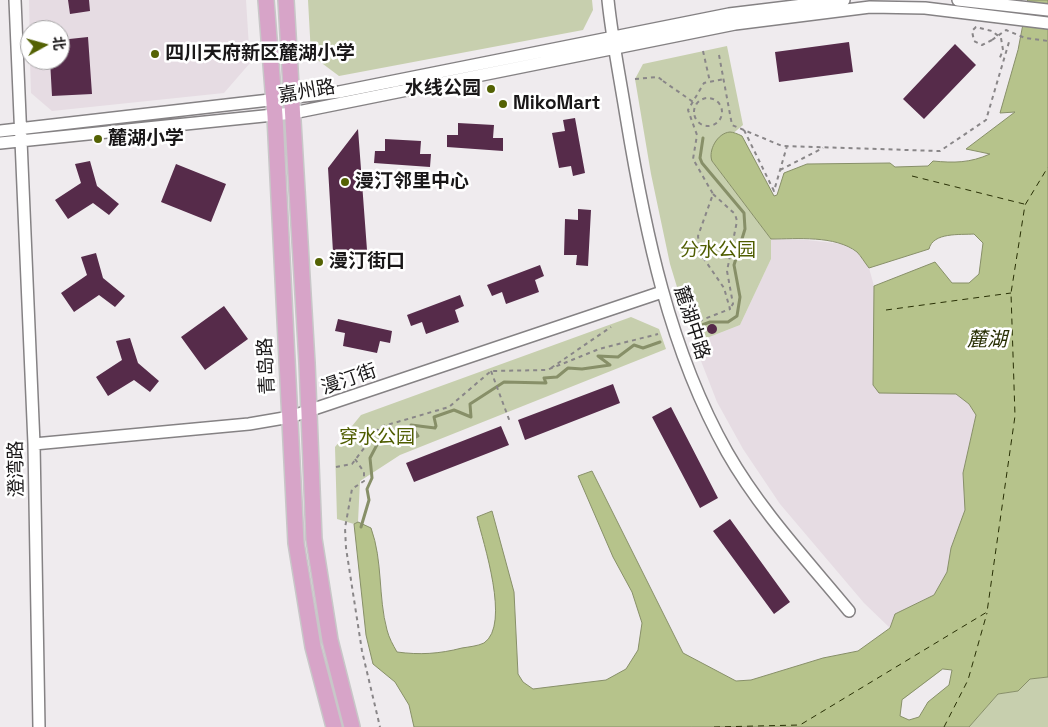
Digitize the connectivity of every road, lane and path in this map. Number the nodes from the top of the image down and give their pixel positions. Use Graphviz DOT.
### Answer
graph roads {
  1 [pos="15,0"];
  2 [pos="266,0"];
  3 [pos="286,0"];
  4 [pos="608,0"];
  5 [pos="844,0"];
  6 [pos="958,0"];
  7 [pos="1048,10"];
  8 [pos="1048,23"];
  9 [pos="613,36"];
  10 [pos="1048,41"];
  11 [pos="1009,42"];
  12 [pos="615,49"];
  13 [pos="703,51"];
  14 [pos="719,55"];
  15 [pos="999,60"];
  16 [pos="635,79"];
  17 [pos="724,79"];
  18 [pos="710,82"];
  19 [pos="696,104"];
  20 [pos="293,106"];
  21 [pos="274,109"];
  22 [pos="744,130"];
  23 [pos="0,131"];
  24 [pos="20,134"];
  25 [pos="0,143"];
  26 [pos="787,146"];
  27 [pos="825,147"];
  28 [pos="780,170"];
  29 [pos="713,194"];
  30 [pos="662,292"];
  31 [pos="730,309"];
  32 [pos="699,321"];
  33 [pos="611,327"];
  34 [pos="658,334"];
  35 [pos="546,370"];
  36 [pos="491,371"];
  37 [pos="309,412"];
  38 [pos="290,417"];
  39 [pos="510,422"];
  40 [pos="34,444"];
  41 [pos="356,459"];
  42 [pos="336,467"];
  43 [pos="849,611"];
  44 [pos="39,727"];
  45 [pos="334,727"];
  46 [pos="352,727"];
  47 [pos="380,727"];
  1 -- 24 [label="street, 澄湾路"];
  2 -- 21 [label="main road, 青岛路"];
  3 -- 20 [label="main road"];
  4 -- 9 [label="street, 麓湖中路"];
  5 -- 9 [label="street, 嘉州路"];
  6 -- 7 [label="street"];
  8 -- 12 [label="street, 嘉州路"];
  9 -- 12 [label="street, 麓湖中路"];
  9 -- 20 [label="street, 嘉州路"];
  10 -- 15 [label="path, bridge"];
  11 -- 27 [label="path"];
  12 -- 20 [label="street, 嘉州路"];
  12 -- 30 [label="street, 麓湖中路"];
  13 -- 18 [label="path"];
  14 -- 17 [label="path"];
  16 -- 19 [label="path, bridge"];
  17 -- 18 [label="path"];
  17 -- 22 [label="path"];
  18 -- 29 [label="path"];
  19 -- 19 [label="path"];
  20 -- 21 [label="street, 嘉州路"];
  20 -- 37 [label="main road"];
  21 -- 24 [label="street, 嘉州路"];
  21 -- 38 [label="main road, 青岛路"];
  22 -- 26 [label="path"];
  22 -- 28 [label="path"];
  23 -- 24 [label="street, 嘉州路"];
  24 -- 25 [label="street, 嘉州路"];
  24 -- 40 [label="street, 澄湾路"];
  26 -- 27 [label="path"];
  26 -- 28 [label="path"];
  27 -- 28 [label="path"];
  29 -- 31 [label="path"];
  29 -- 31 [label="path"];
  30 -- 37 [label="street, 漫汀街"];
  30 -- 43 [label="street, 麓湖中路"];
  31 -- 32 [label="path"];
  33 -- 35 [label="path"];
  34 -- 35 [label="path"];
  35 -- 36 [label="path"];
  36 -- 39 [label="path"];
  36 -- 41 [label="path"];
  37 -- 38 [label="street, 漫汀街"];
  37 -- 46 [label="main road"];
  38 -- 40 [label="street, 漫汀街"];
  38 -- 45 [label="main road, 青岛路"];
  40 -- 44 [label="street, 澄湾路"];
  41 -- 42 [label="path"];
  41 -- 47 [label="path"];
}
